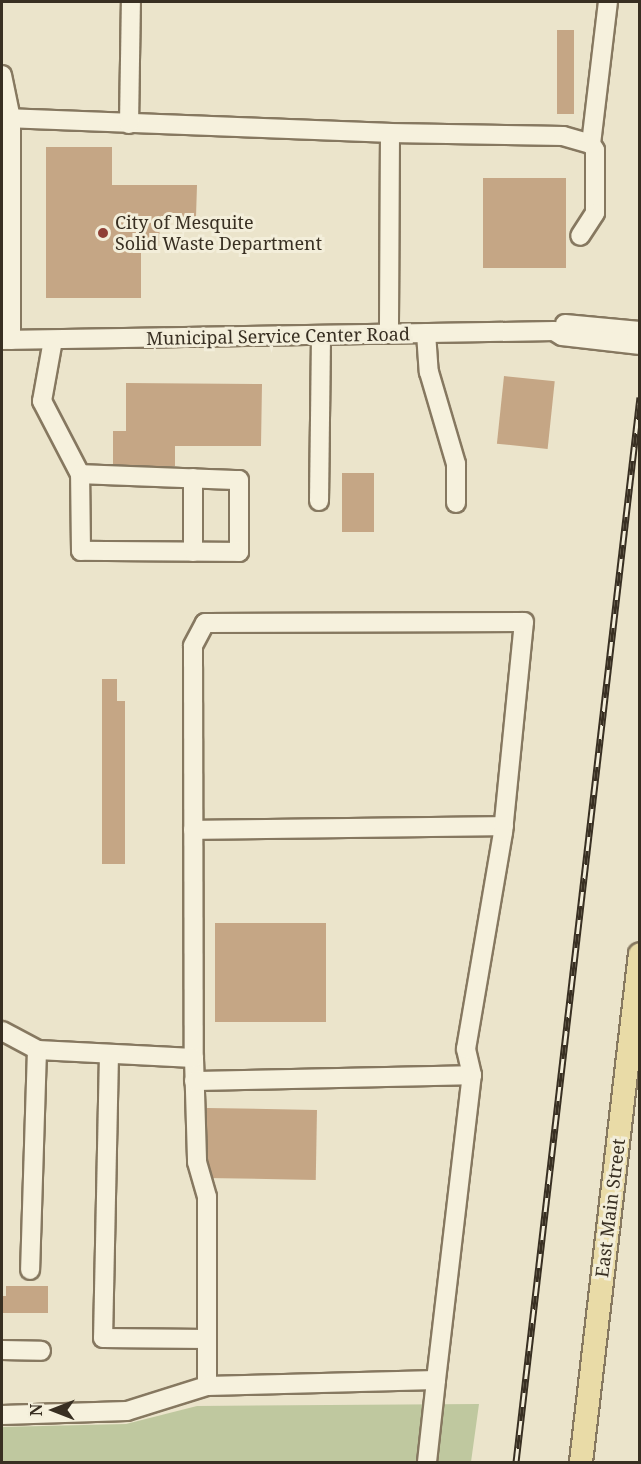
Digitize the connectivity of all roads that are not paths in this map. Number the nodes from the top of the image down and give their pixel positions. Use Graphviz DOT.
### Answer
graph roads {
  1 [pos="131,2"];
  2 [pos="608,2"];
  3 [pos="2,75"];
  4 [pos="6,119"];
  5 [pos="129,124"];
  6 [pos="390,133"];
  7 [pos="591,144"];
  8 [pos="580,236"];
  9 [pos="554,331"];
  10 [pos="639,331"];
  11 [pos="426,333"];
  12 [pos="389,334"];
  13 [pos="321,335"];
  14 [pos="6,340"];
  15 [pos="53,340"];
  16 [pos="639,345"];
  17 [pos="80,474"];
  18 [pos="193,478"];
  19 [pos="319,501"];
  20 [pos="456,503"];
  21 [pos="193,552"];
  22 [pos="504,826"];
  23 [pos="193,830"];
  24 [pos="639,954"];
  25 [pos="2,1031"];
  26 [pos="37,1050"];
  27 [pos="110,1054"];
  28 [pos="194,1058"];
  29 [pos="633,1073"];
  30 [pos="472,1075"];
  31 [pos="194,1081"];
  32 [pos="30,1270"];
  33 [pos="207,1339"];
  34 [pos="2,1350"];
  35 [pos="41,1351"];
  36 [pos="436,1380"];
  37 [pos="207,1386"];
  38 [pos="2,1415"];
  39 [pos="428,1462"];
  40 [pos="581,1462"];
  1 -- 5 [label="lane"];
  2 -- 7 [label="lane"];
  3 -- 4 [label="lane"];
  4 -- 5 [label="lane"];
  4 -- 14 [label="lane"];
  5 -- 6 [label="lane"];
  6 -- 7 [label="lane"];
  6 -- 12 [label="lane"];
  7 -- 8 [label="lane"];
  9 -- 10 [label="lane, Municipal Service Center Road"];
  9 -- 11 [label="lane, Municipal Service Center Road"];
  9 -- 16 [label="lane, Municipal Service Center Road"];
  11 -- 12 [label="lane, Municipal Service Center Road"];
  11 -- 20 [label="lane"];
  12 -- 13 [label="lane, Municipal Service Center Road"];
  13 -- 15 [label="lane, Municipal Service Center Road"];
  13 -- 19 [label="lane"];
  14 -- 15 [label="lane, Municipal Service Center Road"];
  15 -- 17 [label="lane"];
  17 -- 18 [label="lane"];
  17 -- 21 [label="lane"];
  18 -- 21 [label="lane"];
  18 -- 21 [label="lane"];
  22 -- 23 [label="lane"];
  22 -- 23 [label="lane"];
  22 -- 30 [label="lane"];
  23 -- 28 [label="lane"];
  24 -- 29 [label="main road, East Main Street"];
  25 -- 26 [label="lane"];
  26 -- 27 [label="lane"];
  26 -- 32 [label="lane"];
  27 -- 28 [label="lane"];
  27 -- 33 [label="lane"];
  28 -- 31 [label="lane"];
  29 -- 40 [label="main road, East Main Street"];
  30 -- 31 [label="lane"];
  30 -- 36 [label="lane"];
  31 -- 33 [label="lane"];
  33 -- 37 [label="lane"];
  34 -- 35 [label="lane"];
  36 -- 37 [label="lane"];
  36 -- 39 [label="lane"];
  37 -- 38 [label="lane"];
}
